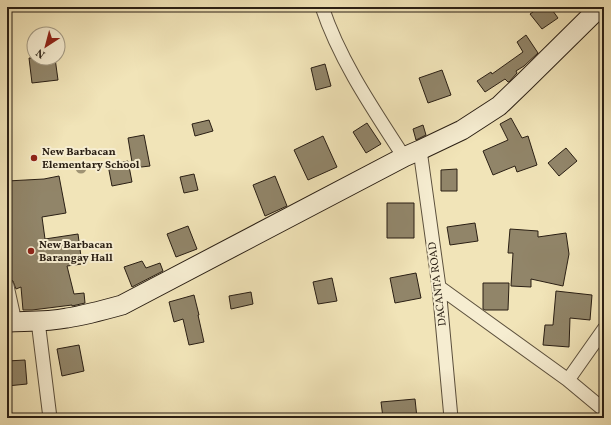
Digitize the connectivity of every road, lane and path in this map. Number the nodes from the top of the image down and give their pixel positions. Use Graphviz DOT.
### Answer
graph roads {
  1 [pos="322,7"];
  2 [pos="600,7"];
  3 [pos="412,154"];
  4 [pos="7,286"];
  5 [pos="439,287"];
  6 [pos="38,321"];
  7 [pos="11,322"];
  8 [pos="604,329"];
  9 [pos="568,380"];
  10 [pos="604,410"];
  11 [pos="50,418"];
  12 [pos="451,418"];
  1 -- 3 [label="street"];
  2 -- 3 [label="street"];
  3 -- 5 [label="street, DACANTA ROAD"];
  3 -- 6 [label="street"];
  4 -- 7 [label="street"];
  5 -- 9 [label="street"];
  5 -- 12 [label="street, DACANTA ROAD"];
  6 -- 7 [label="street"];
  6 -- 11 [label="street"];
  8 -- 9 [label="street"];
  9 -- 10 [label="street"];
}
